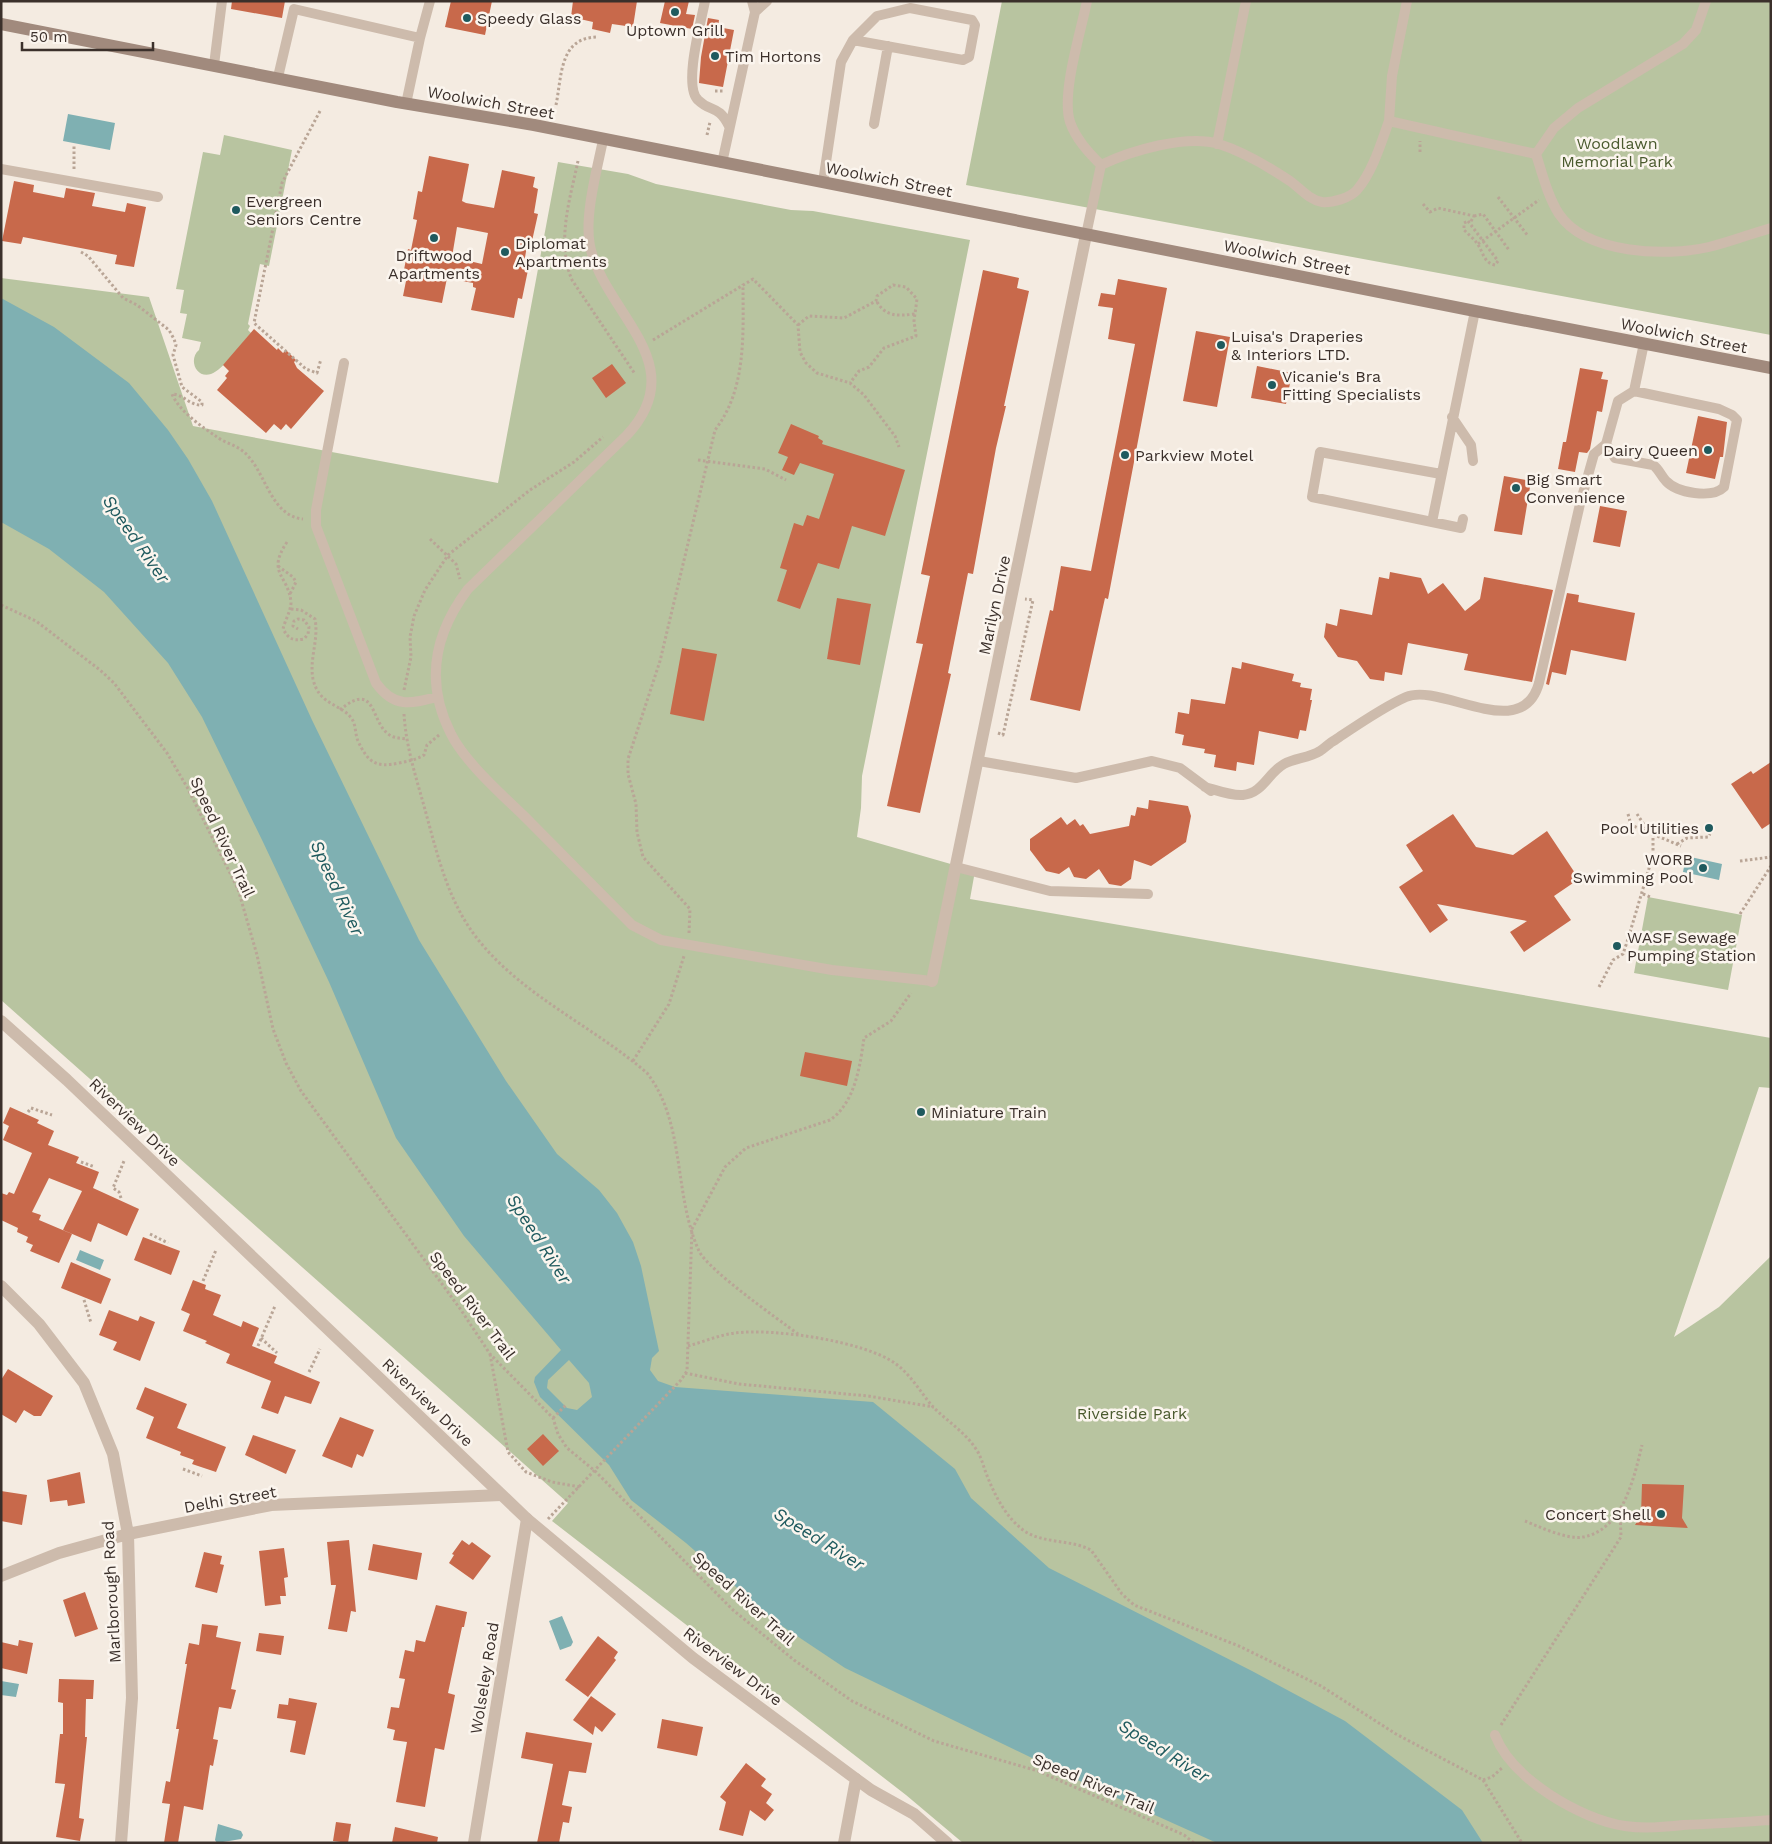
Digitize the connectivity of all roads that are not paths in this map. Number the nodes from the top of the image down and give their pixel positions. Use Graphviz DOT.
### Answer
graph roads {
  1 [pos="222,1"];
  2 [pos="430,1"];
  3 [pos="705,1"];
  4 [pos="752,1"];
  5 [pos="767,1"];
  6 [pos="1087,1"];
  7 [pos="1246,1"];
  8 [pos="1407,1"];
  9 [pos="1706,1"];
  10 [pos="910,4"];
  11 [pos="295,5"];
  12 [pos="755,12"];
  13 [pos="1,24"];
  14 [pos="420,38"];
  15 [pos="853,40"];
  16 [pos="888,46"];
  17 [pos="214,64"];
  18 [pos="278,77"];
  19 [pos="406,104"];
  20 [pos="1389,121"];
  21 [pos="874,124"];
  22 [pos="729,126"];
  23 [pos="603,140"];
  24 [pos="1217,144"];
  25 [pos="1536,154"];
  26 [pos="722,163"];
  27 [pos="1100,165"];
  28 [pos="1,169"];
  29 [pos="823,182"];
  30 [pos="158,197"];
  31 [pos="1771,228"];
  32 [pos="1086,235"];
  33 [pos="1474,311"];
  34 [pos="1644,343"];
  35 [pos="344,363"];
  36 [pos="1771,368"];
  37 [pos="1634,391"];
  38 [pos="1452,418"];
  39 [pos="1606,444"];
  40 [pos="1473,461"];
  41 [pos="1441,474"];
  42 [pos="1463,519"];
  43 [pos="1432,522"];
  44 [pos="436,697"];
  45 [pos="979,761"];
  46 [pos="1206,787"];
  47 [pos="1224,797"];
  48 [pos="956,866"];
  49 [pos="1148,894"];
  50 [pos="932,981"];
  51 [pos="1,1021"];
  52 [pos="1,1286"];
  53 [pos="502,1495"];
  54 [pos="527,1519"];
  55 [pos="128,1534"];
  56 [pos="1,1576"];
  57 [pos="1495,1735"];
  58 [pos="856,1779"];
  59 [pos="1771,1820"];
  60 [pos="121,1843"];
  61 [pos="474,1843"];
  62 [pos="844,1843"];
  63 [pos="947,1843"];
  1 -- 17 [label="lane"];
  2 -- 14 [label="lane"];
  3 -- 22 [label="lane"];
  4 -- 12 [label="lane"];
  5 -- 12 [label="lane"];
  6 -- 27 [label="lane"];
  7 -- 24 [label="lane"];
  8 -- 20 [label="lane"];
  9 -- 25 [label="lane"];
  10 -- 15 [label="lane"];
  10 -- 16 [label="lane"];
  11 -- 14 [label="lane"];
  11 -- 18 [label="lane"];
  12 -- 22 [label="lane"];
  13 -- 17 [label="main road, Woolwich Street"];
  14 -- 19 [label="lane"];
  15 -- 16 [label="lane"];
  15 -- 29 [label="lane"];
  16 -- 21 [label="lane"];
  17 -- 18 [label="main road, Woolwich Street"];
  18 -- 19 [label="main road, Woolwich Street"];
  19 -- 23 [label="main road, Woolwich Street"];
  20 -- 24 [label="lane"];
  20 -- 25 [label="lane"];
  22 -- 26 [label="lane"];
  23 -- 26 [label="main road, Woolwich Street"];
  23 -- 44 [label="lane"];
  24 -- 27 [label="lane"];
  25 -- 31 [label="lane"];
  26 -- 29 [label="main road, Woolwich Street"];
  27 -- 32 [label="lane"];
  28 -- 30 [label="lane"];
  29 -- 32 [label="main road, Woolwich Street"];
  32 -- 33 [label="main road, Woolwich Street"];
  32 -- 45 [label="street, Marilyn Drive"];
  33 -- 34 [label="main road, Woolwich Street"];
  33 -- 38 [label="lane"];
  34 -- 36 [label="main road, Woolwich Street"];
  34 -- 37 [label="lane"];
  35 -- 44 [label="lane"];
  37 -- 39 [label="lane"];
  37 -- 39 [label="lane"];
  38 -- 40 [label="lane"];
  38 -- 41 [label="lane"];
  39 -- 46 [label="lane"];
  41 -- 43 [label="lane"];
  41 -- 43 [label="lane"];
  42 -- 43 [label="lane"];
  44 -- 50 [label="lane"];
  45 -- 46 [label="lane"];
  45 -- 48 [label="street, Marilyn Drive"];
  46 -- 47 [label="lane"];
  48 -- 49 [label="lane"];
  48 -- 50 [label="street, Marilyn Drive"];
  51 -- 53 [label="street, Riverview Drive"];
  52 -- 55 [label="street, Marlborough Road"];
  53 -- 54 [label="street, Riverview Drive"];
  53 -- 55 [label="street, Delhi Street"];
  54 -- 58 [label="street, Riverview Drive"];
  54 -- 61 [label="street, Wolseley Road"];
  55 -- 56 [label="street, Delhi Street"];
  55 -- 60 [label="street, Marlborough Road"];
  57 -- 59 [label="lane"];
  58 -- 62 [label="street"];
  58 -- 63 [label="street, Riverview Drive"];
}
